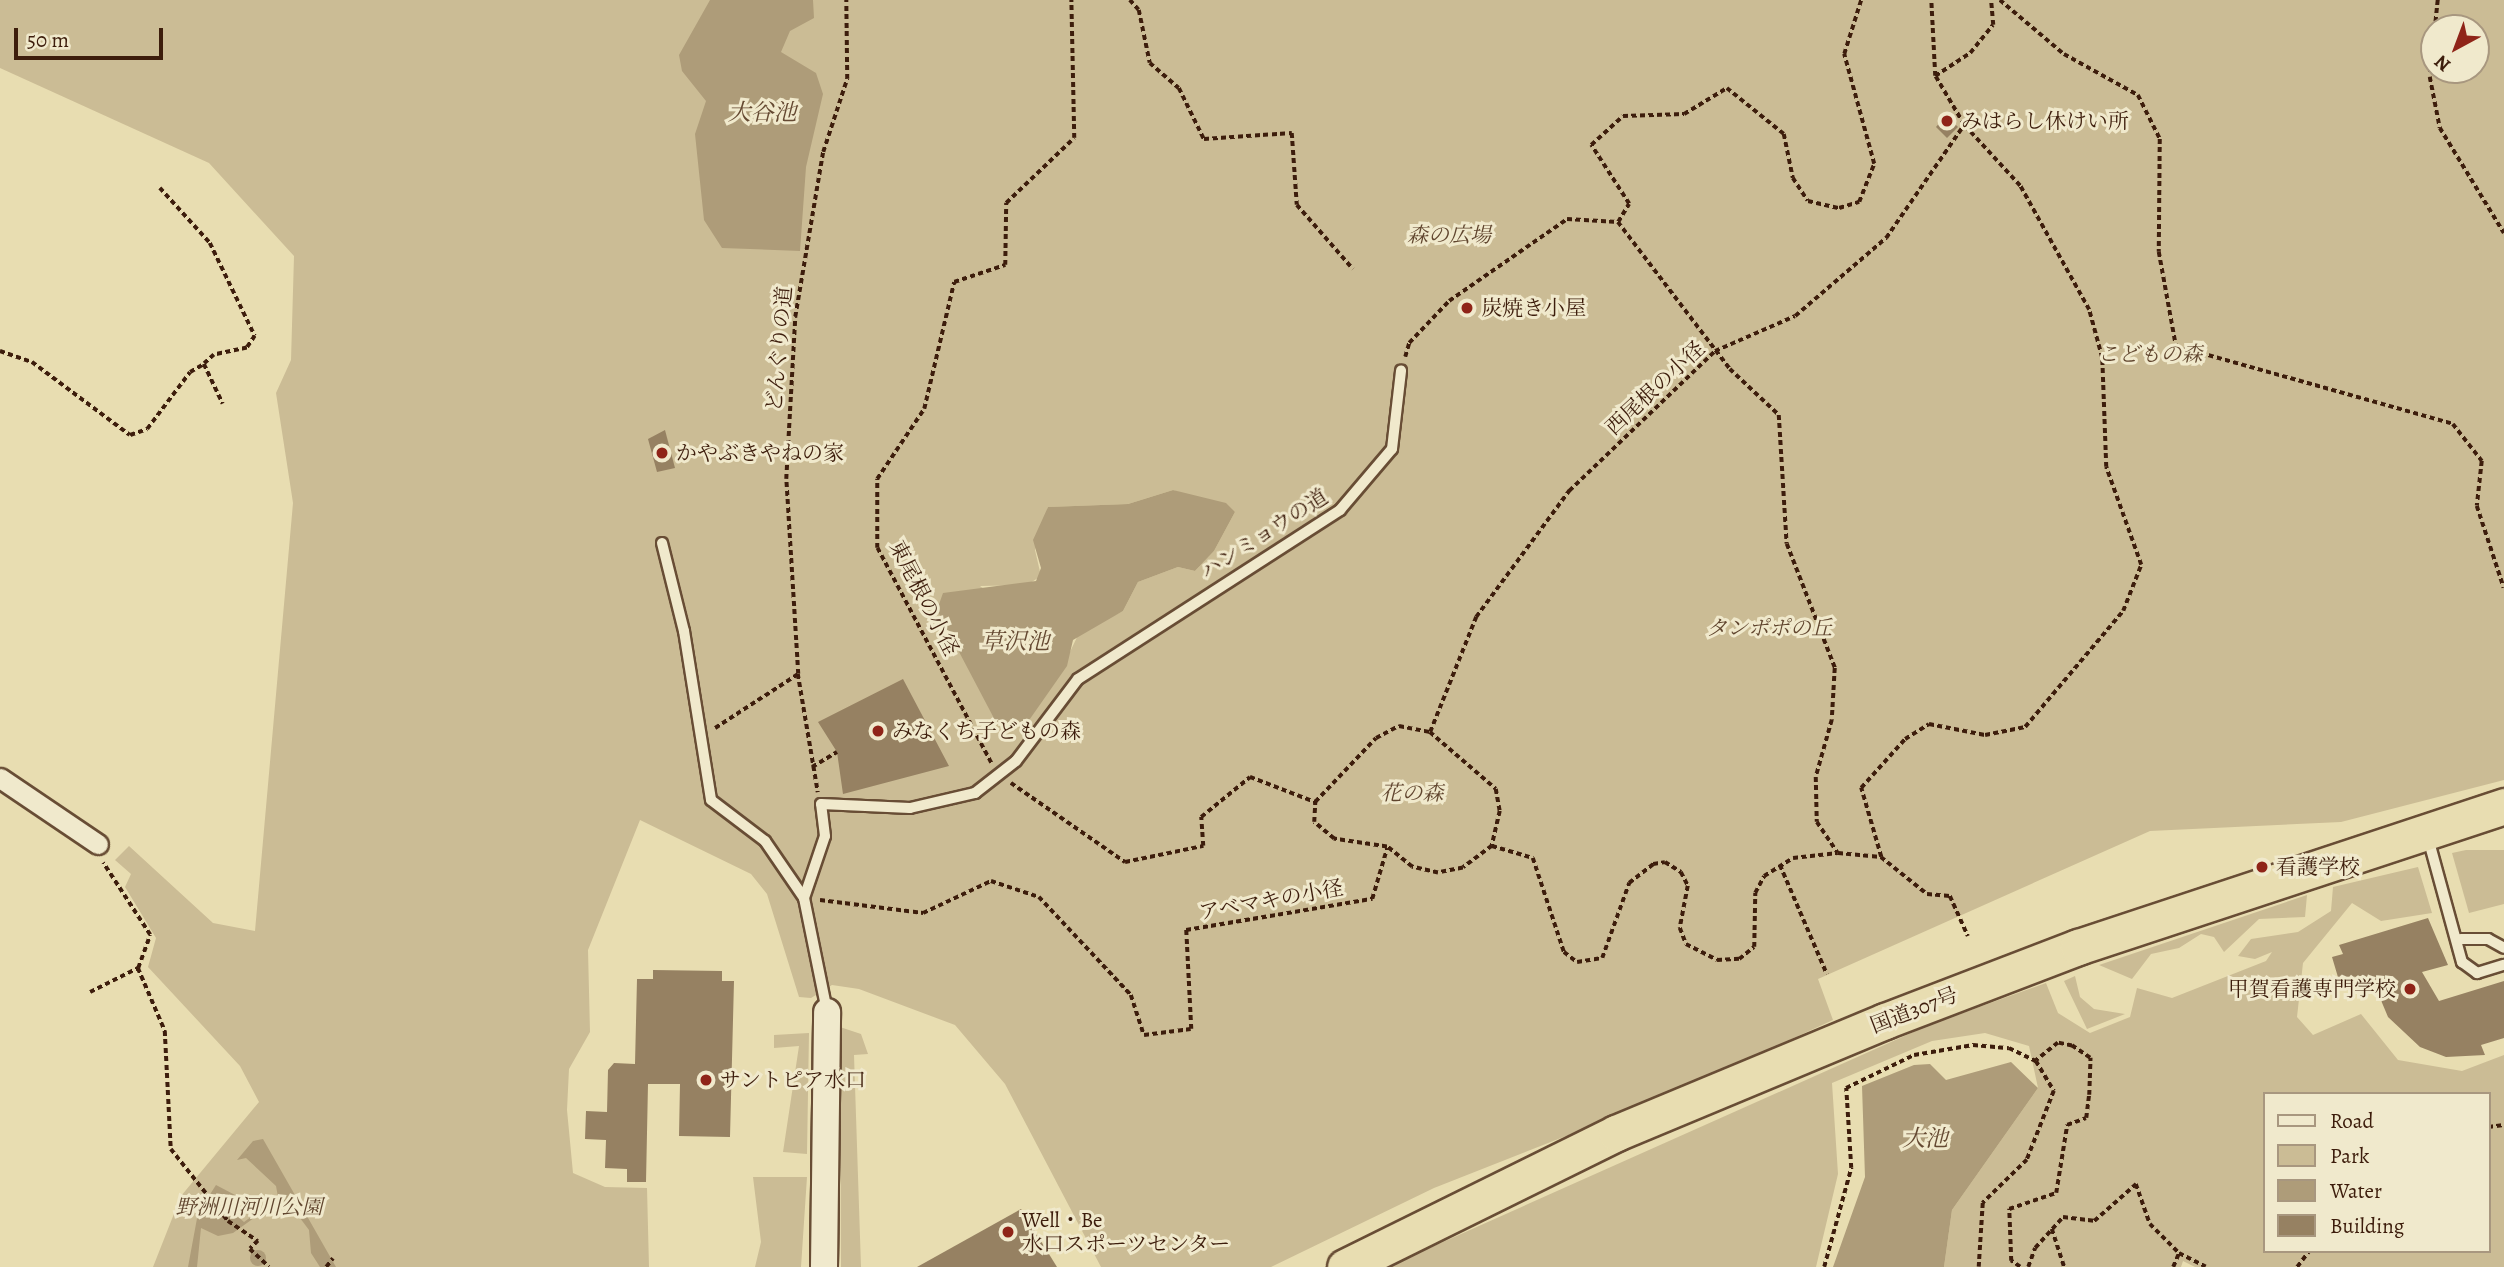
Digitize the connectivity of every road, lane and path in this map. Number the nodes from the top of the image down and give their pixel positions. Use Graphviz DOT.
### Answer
graph roads {
  1 [pos="846,0"];
  2 [pos="1071,0"];
  3 [pos="1130,0"];
  4 [pos="1861,0"];
  5 [pos="1931,0"];
  6 [pos="1991,0"];
  7 [pos="2000,0"];
  8 [pos="2438,0"];
  9 [pos="1935,76"];
  10 [pos="1964,125"];
  11 [pos="159,188"];
  12 [pos="1618,222"];
  13 [pos="2504,233"];
  14 [pos="1353,269"];
  15 [pos="0,351"];
  16 [pos="1715,351"];
  17 [pos="204,364"];
  18 [pos="1401,371"];
  19 [pos="223,404"];
  20 [pos="662,543"];
  21 [pos="2504,587"];
  22 [pos="799,674"];
  23 [pos="1430,732"];
  24 [pos="702,738"];
  25 [pos="837,752"];
  26 [pos="812,767"];
  27 [pos="999,776"];
  28 [pos="0,778"];
  29 [pos="1315,802"];
  30 [pos="821,804"];
  31 [pos="2504,806"];
  32 [pos="2426,831"];
  33 [pos="98,844"];
  34 [pos="1492,846"];
  35 [pos="1387,847"];
  36 [pos="1838,853"];
  37 [pos="1881,857"];
  38 [pos="1780,865"];
  39 [pos="804,898"];
  40 [pos="1968,936"];
  41 [pos="2461,939"];
  42 [pos="2504,948"];
  43 [pos="2504,965"];
  44 [pos="138,968"];
  45 [pos="1827,974"];
  46 [pos="90,992"];
  47 [pos="827,1012"];
  48 [pos="2036,1061"];
  49 [pos="2052,1229"];
  50 [pos="2179,1253"];
  51 [pos="333,1258"];
  52 [pos="269,1267"];
  53 [pos="326,1267"];
  54 [pos="824,1267"];
  55 [pos="1345,1267"];
  56 [pos="1824,1267"];
  57 [pos="1979,1267"];
  58 [pos="2020,1267"];
  59 [pos="2028,1267"];
  60 [pos="2064,1267"];
  61 [pos="2173,1267"];
  62 [pos="2206,1267"];
  1 -- 22 [label="path, どんぐりの道"];
  2 -- 27 [label="path, 東尾根の小径"];
  3 -- 14 [label="path"];
  4 -- 12 [label="path"];
  5 -- 9 [label="path"];
  6 -- 9 [label="path"];
  7 -- 21 [label="path"];
  8 -- 13 [label="path"];
  9 -- 10 [label="path"];
  10 -- 16 [label="path, 西尾根の小径"];
  10 -- 37 [label="path"];
  11 -- 17 [label="path"];
  12 -- 16 [label="path"];
  12 -- 18 [label="path"];
  15 -- 17 [label="path"];
  16 -- 23 [label="path, 西尾根の小径"];
  16 -- 36 [label="path"];
  17 -- 19 [label="path"];
  18 -- 27 [label="lane, ハンミョウの道"];
  20 -- 24 [label="lane"];
  22 -- 24 [label="path"];
  22 -- 26 [label="path, どんぐりの道"];
  23 -- 29 [label="path"];
  23 -- 34 [label="path"];
  24 -- 39 [label="lane"];
  25 -- 26 [label="path"];
  26 -- 30 [label="path, どんぐりの道"];
  27 -- 29 [label="path"];
  27 -- 30 [label="lane, ハンミョウの道"];
  28 -- 33 [label="street"];
  29 -- 35 [label="path"];
  30 -- 39 [label="lane"];
  31 -- 32 [label="highway, 国道307号"];
  32 -- 41 [label="lane"];
  32 -- 55 [label="highway, 国道307号"];
  33 -- 44 [label="path"];
  34 -- 35 [label="path"];
  34 -- 38 [label="path"];
  35 -- 39 [label="path, アベマキの小径"];
  36 -- 37 [label="path"];
  36 -- 38 [label="path"];
  37 -- 40 [label="path"];
  38 -- 45 [label="path"];
  39 -- 47 [label="lane"];
  41 -- 42 [label="lane"];
  41 -- 43 [label="lane"];
  44 -- 46 [label="path"];
  44 -- 52 [label="path"];
  47 -- 54 [label="street"];
  48 -- 56 [label="path"];
  48 -- 57 [label="path"];
  48 -- 58 [label="path"];
  49 -- 50 [label="path"];
  49 -- 59 [label="path"];
  49 -- 60 [label="path"];
  50 -- 61 [label="path"];
  50 -- 62 [label="path"];
  51 -- 53 [label="path"];
}
